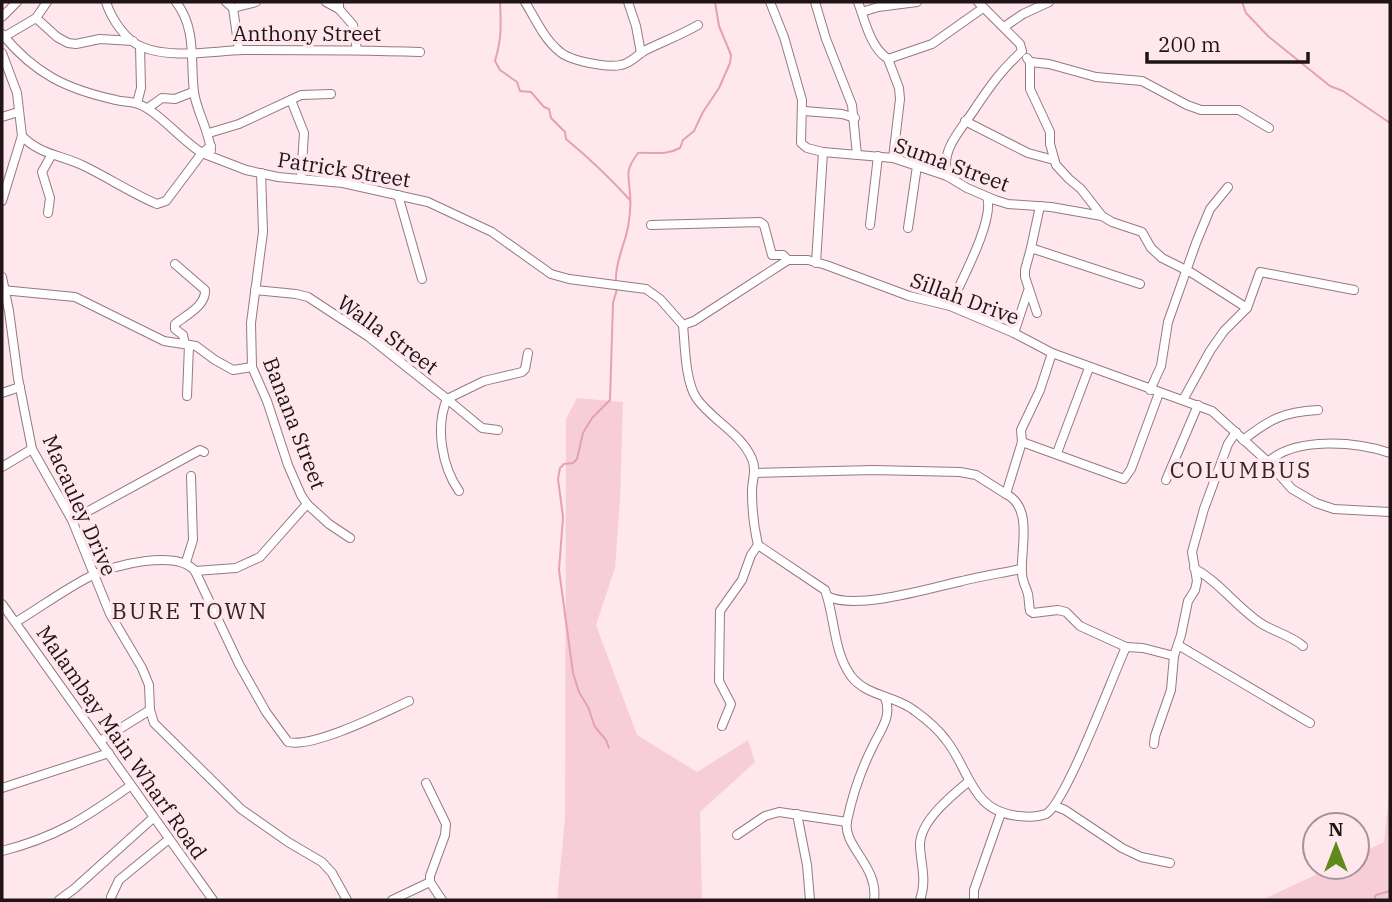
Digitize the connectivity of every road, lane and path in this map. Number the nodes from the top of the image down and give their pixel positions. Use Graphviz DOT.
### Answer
graph roads {
  1 [pos="17,2"];
  2 [pos="47,2"];
  3 [pos="106,2"];
  4 [pos="176,2"];
  5 [pos="256,2"];
  6 [pos="326,2"];
  7 [pos="525,2"];
  8 [pos="628,2"];
  9 [pos="770,2"];
  10 [pos="815,2"];
  11 [pos="858,2"];
  12 [pos="916,2"];
  13 [pos="1049,2"];
  14 [pos="230,5"];
  15 [pos="339,5"];
  16 [pos="981,5"];
  17 [pos="862,12"];
  18 [pos="2,17"];
  19 [pos="36,18"];
  20 [pos="698,25"];
  21 [pos="1003,27"];
  22 [pos="3,36"];
  23 [pos="136,44"];
  24 [pos="239,50"];
  25 [pos="357,50"];
  26 [pos="193,51"];
  27 [pos="1022,51"];
  28 [pos="420,52"];
  29 [pos="641,53"];
  30 [pos="2,54"];
  31 [pos="888,59"];
  32 [pos="1030,62"];
  33 [pos="194,92"];
  34 [pos="331,94"];
  35 [pos="291,100"];
  36 [pos="138,103"];
  37 [pos="148,108"];
  38 [pos="804,111"];
  39 [pos="18,112"];
  40 [pos="2,117"];
  41 [pos="855,118"];
  42 [pos="965,121"];
  43 [pos="1269,128"];
  44 [pos="209,133"];
  45 [pos="22,136"];
  46 [pos="211,146"];
  47 [pos="823,152"];
  48 [pos="202,153"];
  49 [pos="857,155"];
  50 [pos="51,156"];
  51 [pos="878,156"];
  52 [pos="212,158"];
  53 [pos="893,158"];
  54 [pos="1054,160"];
  55 [pos="917,166"];
  56 [pos="261,173"];
  57 [pos="947,176"];
  58 [pos="301,178"];
  59 [pos="1228,187"];
  60 [pos="398,195"];
  61 [pos="988,197"];
  62 [pos="2,201"];
  63 [pos="1040,206"];
  64 [pos="48,213"];
  65 [pos="1102,216"];
  66 [pos="651,225"];
  67 [pos="870,225"];
  68 [pos="908,228"];
  69 [pos="1031,248"];
  70 [pos="788,260"];
  71 [pos="816,263"];
  72 [pos="175,264"];
  73 [pos="1187,271"];
  74 [pos="2,277"];
  75 [pos="422,279"];
  76 [pos="1140,284"];
  77 [pos="3,290"];
  78 [pos="255,290"];
  79 [pos="1354,290"];
  80 [pos="1028,291"];
  81 [pos="950,306"];
  82 [pos="1247,308"];
  83 [pos="1037,313"];
  84 [pos="683,325"];
  85 [pos="1014,334"];
  86 [pos="187,344"];
  87 [pos="528,353"];
  88 [pos="1052,353"];
  89 [pos="252,367"];
  90 [pos="1089,368"];
  91 [pos="20,387"];
  92 [pos="1150,390"];
  93 [pos="2,393"];
  94 [pos="1159,393"];
  95 [pos="187,396"];
  96 [pos="447,399"];
  97 [pos="1183,400"];
  98 [pos="1198,405"];
  99 [pos="1318,411"];
  100 [pos="498,430"];
  101 [pos="1236,432"];
  102 [pos="1243,440"];
  103 [pos="1022,442"];
  104 [pos="32,449"];
  105 [pos="204,452"];
  106 [pos="1057,453"];
  107 [pos="1390,453"];
  108 [pos="1268,462"];
  109 [pos="2,467"];
  110 [pos="755,473"];
  111 [pos="191,476"];
  112 [pos="1166,480"];
  113 [pos="458,491"];
  114 [pos="1006,494"];
  115 [pos="307,504"];
  116 [pos="1390,512"];
  117 [pos="72,520"];
  118 [pos="350,538"];
  119 [pos="758,545"];
  120 [pos="186,562"];
  121 [pos="1194,568"];
  122 [pos="1021,569"];
  123 [pos="195,571"];
  124 [pos="93,575"];
  125 [pos="827,596"];
  126 [pos="2,604"];
  127 [pos="16,622"];
  128 [pos="1178,645"];
  129 [pos="1303,646"];
  130 [pos="1126,647"];
  131 [pos="1174,656"];
  132 [pos="885,698"];
  133 [pos="409,701"];
  134 [pos="150,710"];
  135 [pos="1310,723"];
  136 [pos="722,726"];
  137 [pos="100,741"];
  138 [pos="1154,744"];
  139 [pos="109,753"];
  140 [pos="968,782"];
  141 [pos="426,783"];
  142 [pos="130,786"];
  143 [pos="2,788"];
  144 [pos="1055,806"];
  145 [pos="1001,813"];
  146 [pos="797,814"];
  147 [pos="153,818"];
  148 [pos="847,822"];
  149 [pos="737,835"];
  150 [pos="169,839"];
  151 [pos="2,851"];
  152 [pos="1170,863"];
  153 [pos="430,882"];
  154 [pos="111,897"];
  155 [pos="59,900"];
  156 [pos="213,900"];
  157 [pos="347,900"];
  158 [pos="392,900"];
  159 [pos="442,900"];
  160 [pos="810,900"];
  161 [pos="874,900"];
  162 [pos="920,900"];
  163 [pos="974,900"];
  1 -- 18 [label="street"];
  2 -- 19 [label="street"];
  3 -- 23 [label="street"];
  4 -- 26 [label="street"];
  5 -- 14 [label="street"];
  6 -- 15 [label="street"];
  7 -- 29 [label="street"];
  8 -- 29 [label="street"];
  9 -- 38 [label="street"];
  10 -- 41 [label="street"];
  11 -- 17 [label="street"];
  12 -- 17 [label="street"];
  13 -- 21 [label="street"];
  14 -- 24 [label="street"];
  15 -- 25 [label="street"];
  16 -- 21 [label="street"];
  16 -- 31 [label="street"];
  17 -- 31 [label="street"];
  19 -- 22 [label="street"];
  19 -- 23 [label="street, Anthony Street"];
  20 -- 29 [label="street"];
  21 -- 27 [label="street"];
  22 -- 36 [label="street, Patrick Street"];
  23 -- 26 [label="street, Anthony Street"];
  23 -- 36 [label="street"];
  24 -- 25 [label="street, Anthony Street"];
  24 -- 26 [label="street, Anthony Street"];
  25 -- 28 [label="street, Anthony Street"];
  26 -- 33 [label="street"];
  27 -- 32 [label="street"];
  27 -- 42 [label="street"];
  30 -- 39 [label="street"];
  31 -- 53 [label="street"];
  32 -- 43 [label="street"];
  32 -- 54 [label="street"];
  33 -- 37 [label="street"];
  33 -- 44 [label="street"];
  34 -- 35 [label="street"];
  35 -- 44 [label="street"];
  35 -- 58 [label="street"];
  36 -- 37 [label="street, Patrick Street"];
  37 -- 48 [label="street, Patrick Street"];
  38 -- 41 [label="street"];
  38 -- 47 [label="street, Suma Street"];
  39 -- 40 [label="street"];
  39 -- 45 [label="street"];
  41 -- 49 [label="street"];
  42 -- 54 [label="street"];
  42 -- 57 [label="street"];
  44 -- 46 [label="street"];
  45 -- 50 [label="street"];
  45 -- 62 [label="street"];
  46 -- 48 [label="street"];
  46 -- 52 [label="street"];
  47 -- 49 [label="street, Suma Street"];
  47 -- 71 [label="street"];
  48 -- 50 [label="street"];
  48 -- 52 [label="street, Patrick Street"];
  49 -- 51 [label="street, Suma Street"];
  50 -- 64 [label="street"];
  51 -- 53 [label="street, Suma Street"];
  51 -- 67 [label="street"];
  52 -- 56 [label="street, Patrick Street"];
  53 -- 55 [label="street, Suma Street"];
  54 -- 65 [label="street"];
  55 -- 57 [label="street, Suma Street"];
  55 -- 68 [label="street"];
  56 -- 58 [label="street, Patrick Street"];
  56 -- 78 [label="street, Banana Street"];
  57 -- 61 [label="street, Suma Street"];
  58 -- 60 [label="street, Patrick Street"];
  59 -- 73 [label="street"];
  60 -- 75 [label="street"];
  60 -- 84 [label="street, Patrick Street"];
  61 -- 63 [label="street, Suma Street"];
  61 -- 81 [label="street"];
  63 -- 65 [label="street, Suma Street"];
  63 -- 69 [label="street"];
  65 -- 73 [label="street, Suma Street"];
  66 -- 70 [label="street"];
  69 -- 76 [label="street"];
  69 -- 80 [label="street"];
  70 -- 71 [label="street, Sillah Drive"];
  70 -- 84 [label="street"];
  71 -- 81 [label="street, Sillah Drive"];
  72 -- 86 [label="street"];
  73 -- 82 [label="street, Suma Street"];
  73 -- 92 [label="street"];
  74 -- 77 [label="street, Macauley Drive"];
  77 -- 86 [label="street"];
  77 -- 91 [label="street, Macauley Drive"];
  78 -- 89 [label="street, Banana Street"];
  78 -- 96 [label="street, Walla Street"];
  79 -- 82 [label="street"];
  80 -- 83 [label="street"];
  80 -- 85 [label="street"];
  81 -- 85 [label="street, Sillah Drive"];
  82 -- 97 [label="street"];
  84 -- 110 [label="street"];
  85 -- 88 [label="street, Sillah Drive"];
  86 -- 89 [label="street"];
  86 -- 95 [label="street"];
  87 -- 96 [label="street"];
  88 -- 90 [label="street, Sillah Drive"];
  88 -- 103 [label="street"];
  89 -- 115 [label="street, Banana Street"];
  90 -- 92 [label="street, Sillah Drive"];
  90 -- 106 [label="street"];
  91 -- 93 [label="street"];
  91 -- 104 [label="street, Macauley Drive"];
  92 -- 94 [label="street, Sillah Drive"];
  94 -- 97 [label="street, Sillah Drive"];
  94 -- 106 [label="street"];
  96 -- 100 [label="street"];
  96 -- 113 [label="street, Walla Street"];
  97 -- 98 [label="street, Sillah Drive"];
  98 -- 101 [label="street, Sillah Drive"];
  98 -- 112 [label="street"];
  99 -- 102 [label="street"];
  101 -- 102 [label="street, Sillah Drive"];
  101 -- 121 [label="street"];
  102 -- 108 [label="street, Sillah Drive"];
  103 -- 106 [label="street"];
  103 -- 114 [label="street"];
  104 -- 109 [label="street"];
  104 -- 117 [label="street, Macauley Drive"];
  105 -- 117 [label="street"];
  107 -- 108 [label="street"];
  108 -- 116 [label="street, Sillah Drive"];
  110 -- 114 [label="street"];
  110 -- 119 [label="street"];
  111 -- 120 [label="street"];
  114 -- 122 [label="street"];
  115 -- 118 [label="street, Banana Street"];
  115 -- 123 [label="street"];
  117 -- 124 [label="street, Macauley Drive"];
  119 -- 125 [label="street"];
  119 -- 136 [label="street"];
  120 -- 123 [label="street"];
  120 -- 124 [label="street"];
  121 -- 128 [label="street"];
  121 -- 129 [label="street"];
  122 -- 125 [label="street"];
  122 -- 130 [label="street"];
  123 -- 133 [label="street"];
  124 -- 127 [label="street"];
  124 -- 134 [label="street, Macauley Drive"];
  125 -- 132 [label="street"];
  126 -- 127 [label="street, Malambay Main Wharf Road"];
  127 -- 137 [label="street, Malambay Main Wharf Road"];
  128 -- 131 [label="street"];
  128 -- 135 [label="street"];
  130 -- 131 [label="street"];
  130 -- 144 [label="street"];
  131 -- 138 [label="street"];
  132 -- 140 [label="street"];
  132 -- 148 [label="street"];
  134 -- 137 [label="street"];
  134 -- 157 [label="street, Macauley Drive"];
  137 -- 139 [label="street, Malambay Main Wharf Road"];
  139 -- 142 [label="street, Malambay Main Wharf Road"];
  139 -- 143 [label="street"];
  140 -- 145 [label="street"];
  140 -- 162 [label="street"];
  141 -- 153 [label="street"];
  142 -- 147 [label="street, Malambay Main Wharf Road"];
  142 -- 151 [label="street"];
  144 -- 145 [label="street"];
  144 -- 152 [label="street"];
  145 -- 163 [label="street"];
  146 -- 148 [label="street"];
  146 -- 149 [label="street"];
  146 -- 160 [label="street"];
  147 -- 150 [label="street, Malambay Main Wharf Road"];
  147 -- 155 [label="street"];
  148 -- 161 [label="street"];
  150 -- 154 [label="street"];
  150 -- 156 [label="street, Malambay Main Wharf Road"];
  153 -- 158 [label="street"];
  153 -- 159 [label="street"];
}
